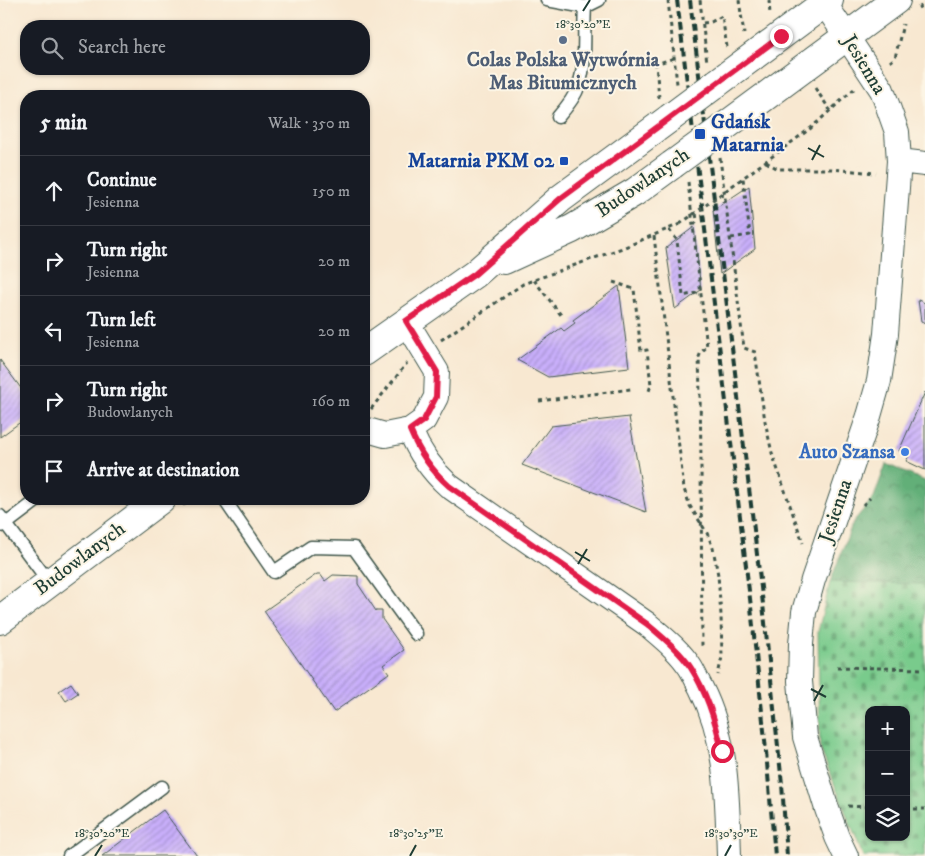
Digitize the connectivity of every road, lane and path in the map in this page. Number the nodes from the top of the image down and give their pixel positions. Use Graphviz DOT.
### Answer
graph roads {
  1 [pos="547,0"];
  2 [pos="599,0"];
  3 [pos="700,0"];
  4 [pos="739,0"];
  5 [pos="769,0"];
  6 [pos="825,1"];
  7 [pos="894,1"];
  8 [pos="586,7"];
  9 [pos="770,20"];
  10 [pos="703,23"];
  11 [pos="847,36"];
  12 [pos="745,37"];
  13 [pos="728,50"];
  14 [pos="674,58"];
  15 [pos="713,77"];
  16 [pos="866,78"];
  17 [pos="814,86"];
  18 [pos="665,110"];
  19 [pos="830,110"];
  20 [pos="558,117"];
  21 [pos="720,155"];
  22 [pos="766,162"];
  23 [pos="925,164"];
  24 [pos="899,168"];
  25 [pos="743,178"];
  26 [pos="722,193"];
  27 [pos="727,202"];
  28 [pos="696,212"];
  29 [pos="694,225"];
  30 [pos="669,230"];
  31 [pos="654,236"];
  32 [pos="731,238"];
  33 [pos="475,274"];
  34 [pos="534,280"];
  35 [pos="613,282"];
  36 [pos="701,292"];
  37 [pos="560,315"];
  38 [pos="406,321"];
  39 [pos="370,348"];
  40 [pos="425,351"];
  41 [pos="701,352"];
  42 [pos="631,389"];
  43 [pos="648,394"];
  44 [pos="539,401"];
  45 [pos="370,414"];
  46 [pos="370,423"];
  47 [pos="410,430"];
  48 [pos="29,505"];
  49 [pos="153,505"];
  50 [pos="228,505"];
  51 [pos="2,522"];
  52 [pos="701,523"];
  53 [pos="817,568"];
  54 [pos="50,582"];
  55 [pos="0,620"];
  56 [pos="416,634"];
  57 [pos="702,649"];
  58 [pos="837,667"];
  59 [pos="925,669"];
  60 [pos="703,692"];
  61 [pos="162,787"];
  62 [pos="910,809"];
  63 [pos="925,809"];
  64 [pos="69,856"];
  65 [pos="730,856"];
  66 [pos="846,856"];
  1 -- 8 [label="lane"];
  2 -- 8 [label="lane"];
  3 -- 10 [label="path"];
  4 -- 12 [label="path"];
  5 -- 9 [label="path"];
  6 -- 11 [label="street, Jesienna"];
  6 -- 15 [label="main road, Budowlanych"];
  7 -- 11 [label="main road, Budowlanych"];
  7 -- 16 [label="path"];
  8 -- 20 [label="lane"];
  10 -- 13 [label="path"];
  10 -- 15 [label="path"];
  11 -- 16 [label="street, Jesienna"];
  11 -- 33 [label="main road, Budowlanych, bridge"];
  14 -- 18 [label="path"];
  15 -- 18 [label="main road, Budowlanych, bridge"];
  16 -- 19 [label="path"];
  16 -- 24 [label="street, Jesienna"];
  17 -- 19 [label="path"];
  18 -- 33 [label="main road, Budowlanych"];
  19 -- 22 [label="path"];
  21 -- 27 [label="path"];
  22 -- 24 [label="path"];
  22 -- 25 [label="path"];
  23 -- 24 [label="street"];
  24 -- 53 [label="street, Jesienna"];
  25 -- 26 [label="path, bridge"];
  25 -- 32 [label="path"];
  26 -- 27 [label="path"];
  26 -- 28 [label="path, bridge"];
  27 -- 32 [label="path"];
  28 -- 29 [label="path"];
  28 -- 30 [label="path, bridge"];
  30 -- 31 [label="path"];
  30 -- 36 [label="path"];
  31 -- 34 [label="path"];
  31 -- 52 [label="path"];
  32 -- 53 [label="path"];
  33 -- 38 [label="main road, Budowlanych"];
  34 -- 37 [label="path"];
  34 -- 40 [label="path"];
  35 -- 43 [label="path"];
  38 -- 39 [label="main road, Budowlanych"];
  38 -- 40 [label="street"];
  40 -- 45 [label="path"];
  40 -- 47 [label="street"];
  41 -- 52 [label="path"];
  42 -- 44 [label="path"];
  46 -- 47 [label="street"];
  47 -- 60 [label="street"];
  48 -- 51 [label="lane"];
  49 -- 54 [label="main road, Budowlanych"];
  50 -- 56 [label="lane"];
  51 -- 54 [label="lane"];
  52 -- 57 [label="path"];
  52 -- 60 [label="path"];
  53 -- 66 [label="street, Jesienna"];
  54 -- 55 [label="main road, Budowlanych"];
  58 -- 59 [label="path"];
  60 -- 65 [label="street"];
  61 -- 64 [label="lane"];
  62 -- 63 [label="path"];
}
